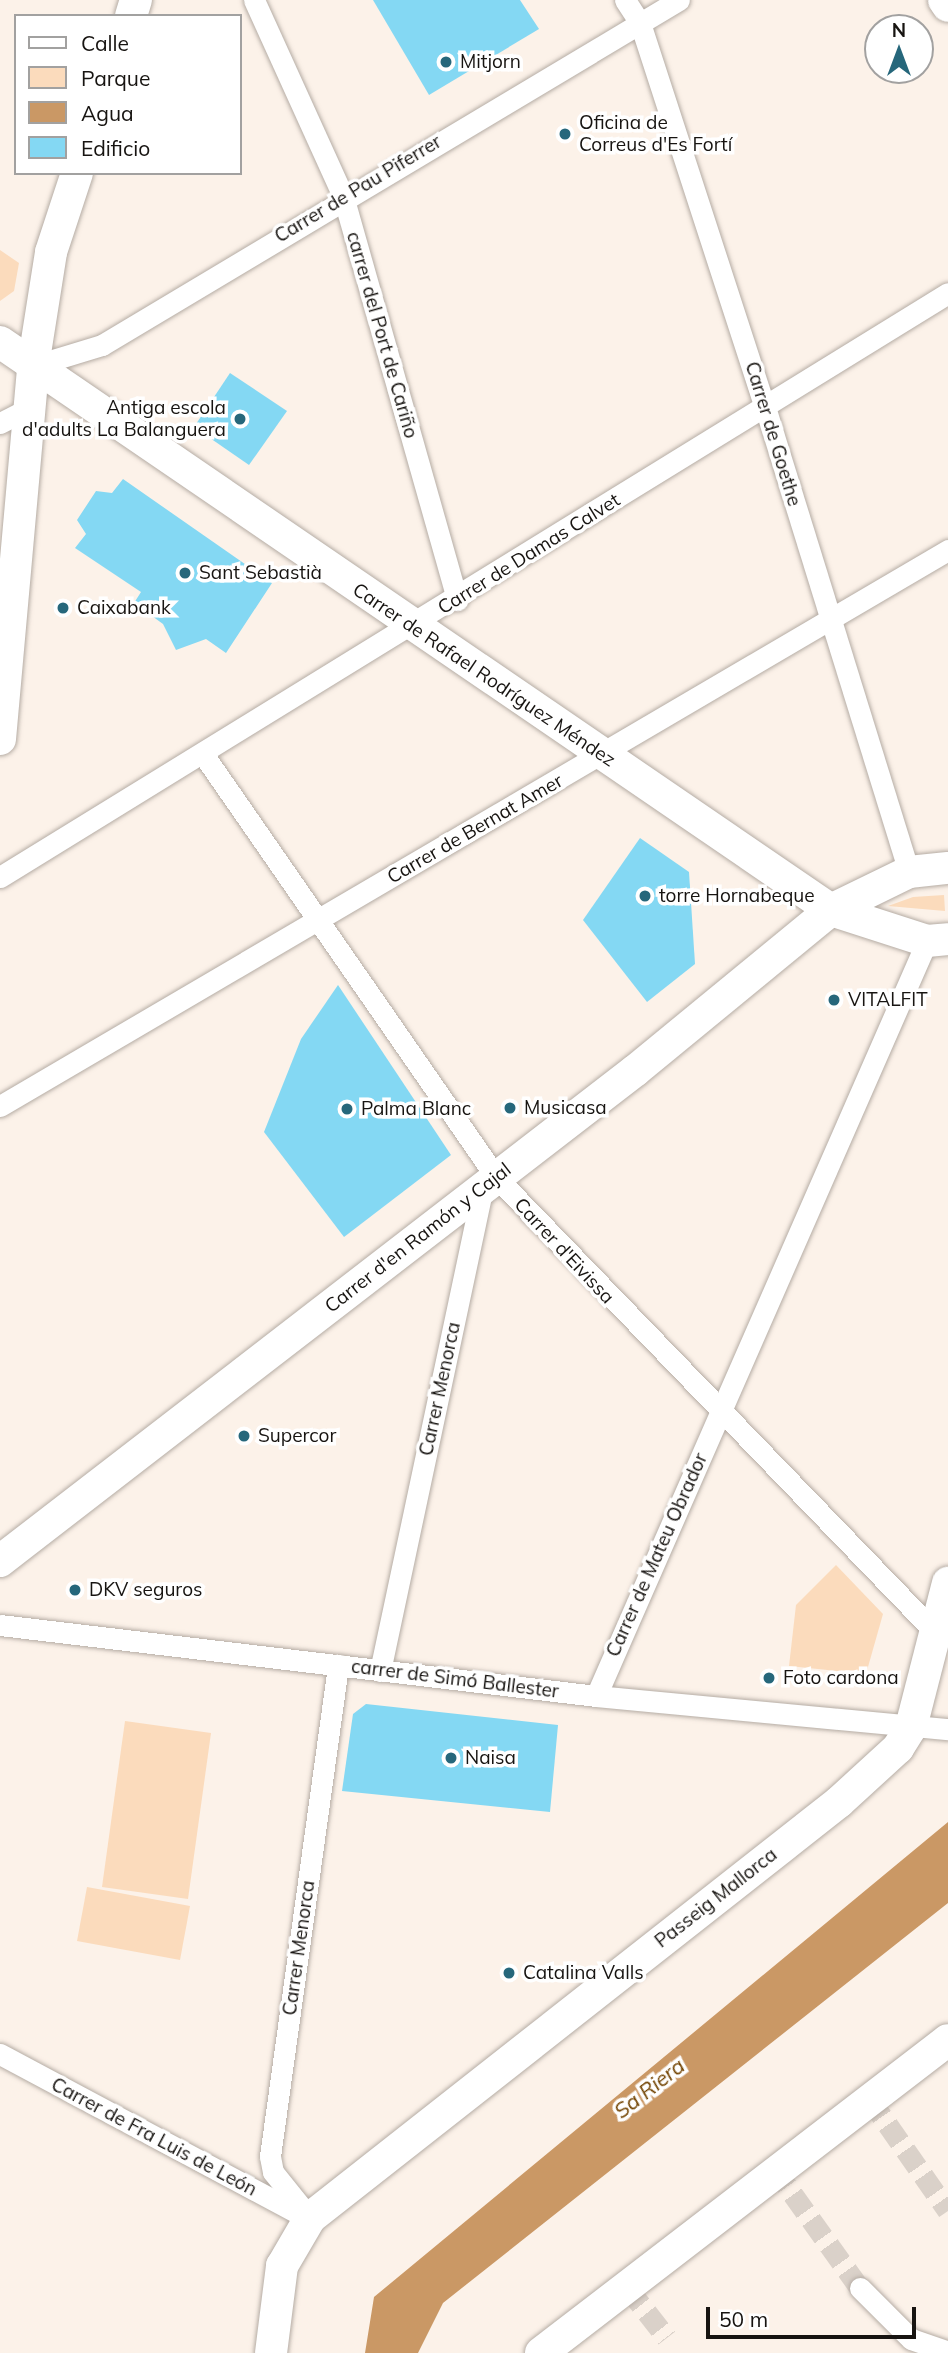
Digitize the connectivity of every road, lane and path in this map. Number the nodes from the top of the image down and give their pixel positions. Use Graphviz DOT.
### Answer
graph roads {
  1 [pos="254,0"];
  2 [pos="625,0"];
  3 [pos="679,0"];
  4 [pos="944,0"];
  5 [pos="948,6"];
  6 [pos="640,23"];
  7 [pos="76,175"];
  8 [pos="343,196"];
  9 [pos="948,293"];
  10 [pos="0,342"];
  11 [pos="33,366"];
  12 [pos="765,407"];
  13 [pos="29,408"];
  14 [pos="0,423"];
  15 [pos="948,550"];
  16 [pos="457,600"];
  17 [pos="830,618"];
  18 [pos="412,627"];
  19 [pos="5,649"];
  20 [pos="0,739"];
  21 [pos="203,754"];
  22 [pos="602,755"];
  23 [pos="948,868"];
  24 [pos="909,872"];
  25 [pos="0,877"];
  26 [pos="831,910"];
  27 [pos="318,920"];
  28 [pos="937,940"];
  29 [pos="0,1106"];
  30 [pos="489,1183"];
  31 [pos="719,1414"];
  32 [pos="0,1561"];
  33 [pos="948,1583"];
  34 [pos="0,1625"];
  35 [pos="935,1632"];
  36 [pos="338,1665"];
  37 [pos="380,1671"];
  38 [pos="596,1696"];
  39 [pos="911,1727"];
  40 [pos="948,1729"];
  41 [pos="948,2040"];
  42 [pos="0,2054"];
  43 [pos="310,2218"];
  44 [pos="860,2288"];
  45 [pos="948,2352"];
  46 [pos="271,2353"];
  47 [pos="541,2353"];
  1 -- 8 [label="street, carrer del Port de Cariño"];
  2 -- 6 [label="street, Carrer de Goethe"];
  3 -- 6 [label="street, Carrer de Pau Piferrer"];
  4 -- 5 [label="main road"];
  6 -- 8 [label="street, Carrer de Pau Piferrer"];
  6 -- 12 [label="street, Carrer de Goethe"];
  7 -- 11 [label="main road"];
  8 -- 11 [label="street, Carrer de Pau Piferrer"];
  8 -- 16 [label="street, carrer del Port de Cariño"];
  9 -- 12 [label="street, Carrer de Damas Calvet"];
  10 -- 11 [label="main road, Carrer de Rafael Rodríguez Méndez"];
  11 -- 13 [label="main road"];
  11 -- 18 [label="main road, Carrer de Rafael Rodríguez Méndez"];
  12 -- 16 [label="street, Carrer de Damas Calvet"];
  12 -- 17 [label="street, Carrer de Goethe"];
  13 -- 14 [label="street"];
  13 -- 19 [label="main road"];
  15 -- 17 [label="street, Carrer de Bernat Amer"];
  16 -- 18 [label="street, Carrer de Damas Calvet"];
  17 -- 22 [label="street, Carrer de Bernat Amer"];
  17 -- 24 [label="street, Carrer de Goethe"];
  18 -- 21 [label="street, Carrer de Damas Calvet"];
  18 -- 22 [label="main road, Carrer de Rafael Rodríguez Méndez"];
  19 -- 20 [label="main road"];
  21 -- 25 [label="street, Carrer de Damas Calvet"];
  21 -- 27 [label="street, Carrer d'Eivissa"];
  22 -- 26 [label="main road, Carrer de Rafael Rodríguez Méndez"];
  22 -- 27 [label="street, Carrer de Bernat Amer"];
  23 -- 24 [label="main road"];
  24 -- 26 [label="main road, Carrer d'en Ramón y Cajal"];
  26 -- 28 [label="main road, Carrer de Rafael Rodríguez Méndez"];
  26 -- 30 [label="main road, Carrer d'en Ramón y Cajal"];
  27 -- 29 [label="street, Carrer de Bernat Amer"];
  27 -- 30 [label="street, Carrer d'Eivissa"];
  28 -- 31 [label="street, Carrer de Mateu Obrador"];
  30 -- 31 [label="street, Carrer d'Eivissa"];
  30 -- 32 [label="main road, Carrer d'en Ramón y Cajal"];
  30 -- 37 [label="street, Carrer Menorca"];
  31 -- 35 [label="street, Carrer d'Eivissa"];
  31 -- 38 [label="street, Carrer de Mateu Obrador"];
  33 -- 35 [label="main road, Passeig Mallorca"];
  34 -- 36 [label="street, carrer de Simó Ballester"];
  35 -- 39 [label="main road, Passeig Mallorca"];
  36 -- 37 [label="street, carrer de Simó Ballester"];
  36 -- 43 [label="street, Carrer Menorca"];
  37 -- 38 [label="street, carrer de Simó Ballester"];
  38 -- 39 [label="street, carrer de Simó Ballester"];
  39 -- 40 [label="street, carrer de Simó Ballester"];
  39 -- 43 [label="main road, Passeig Mallorca"];
  41 -- 47 [label="main road"];
  42 -- 43 [label="street, Carrer de Fra Luis de León"];
  43 -- 46 [label="main road, Passeig Mallorca"];
  44 -- 45 [label="street"];
}
